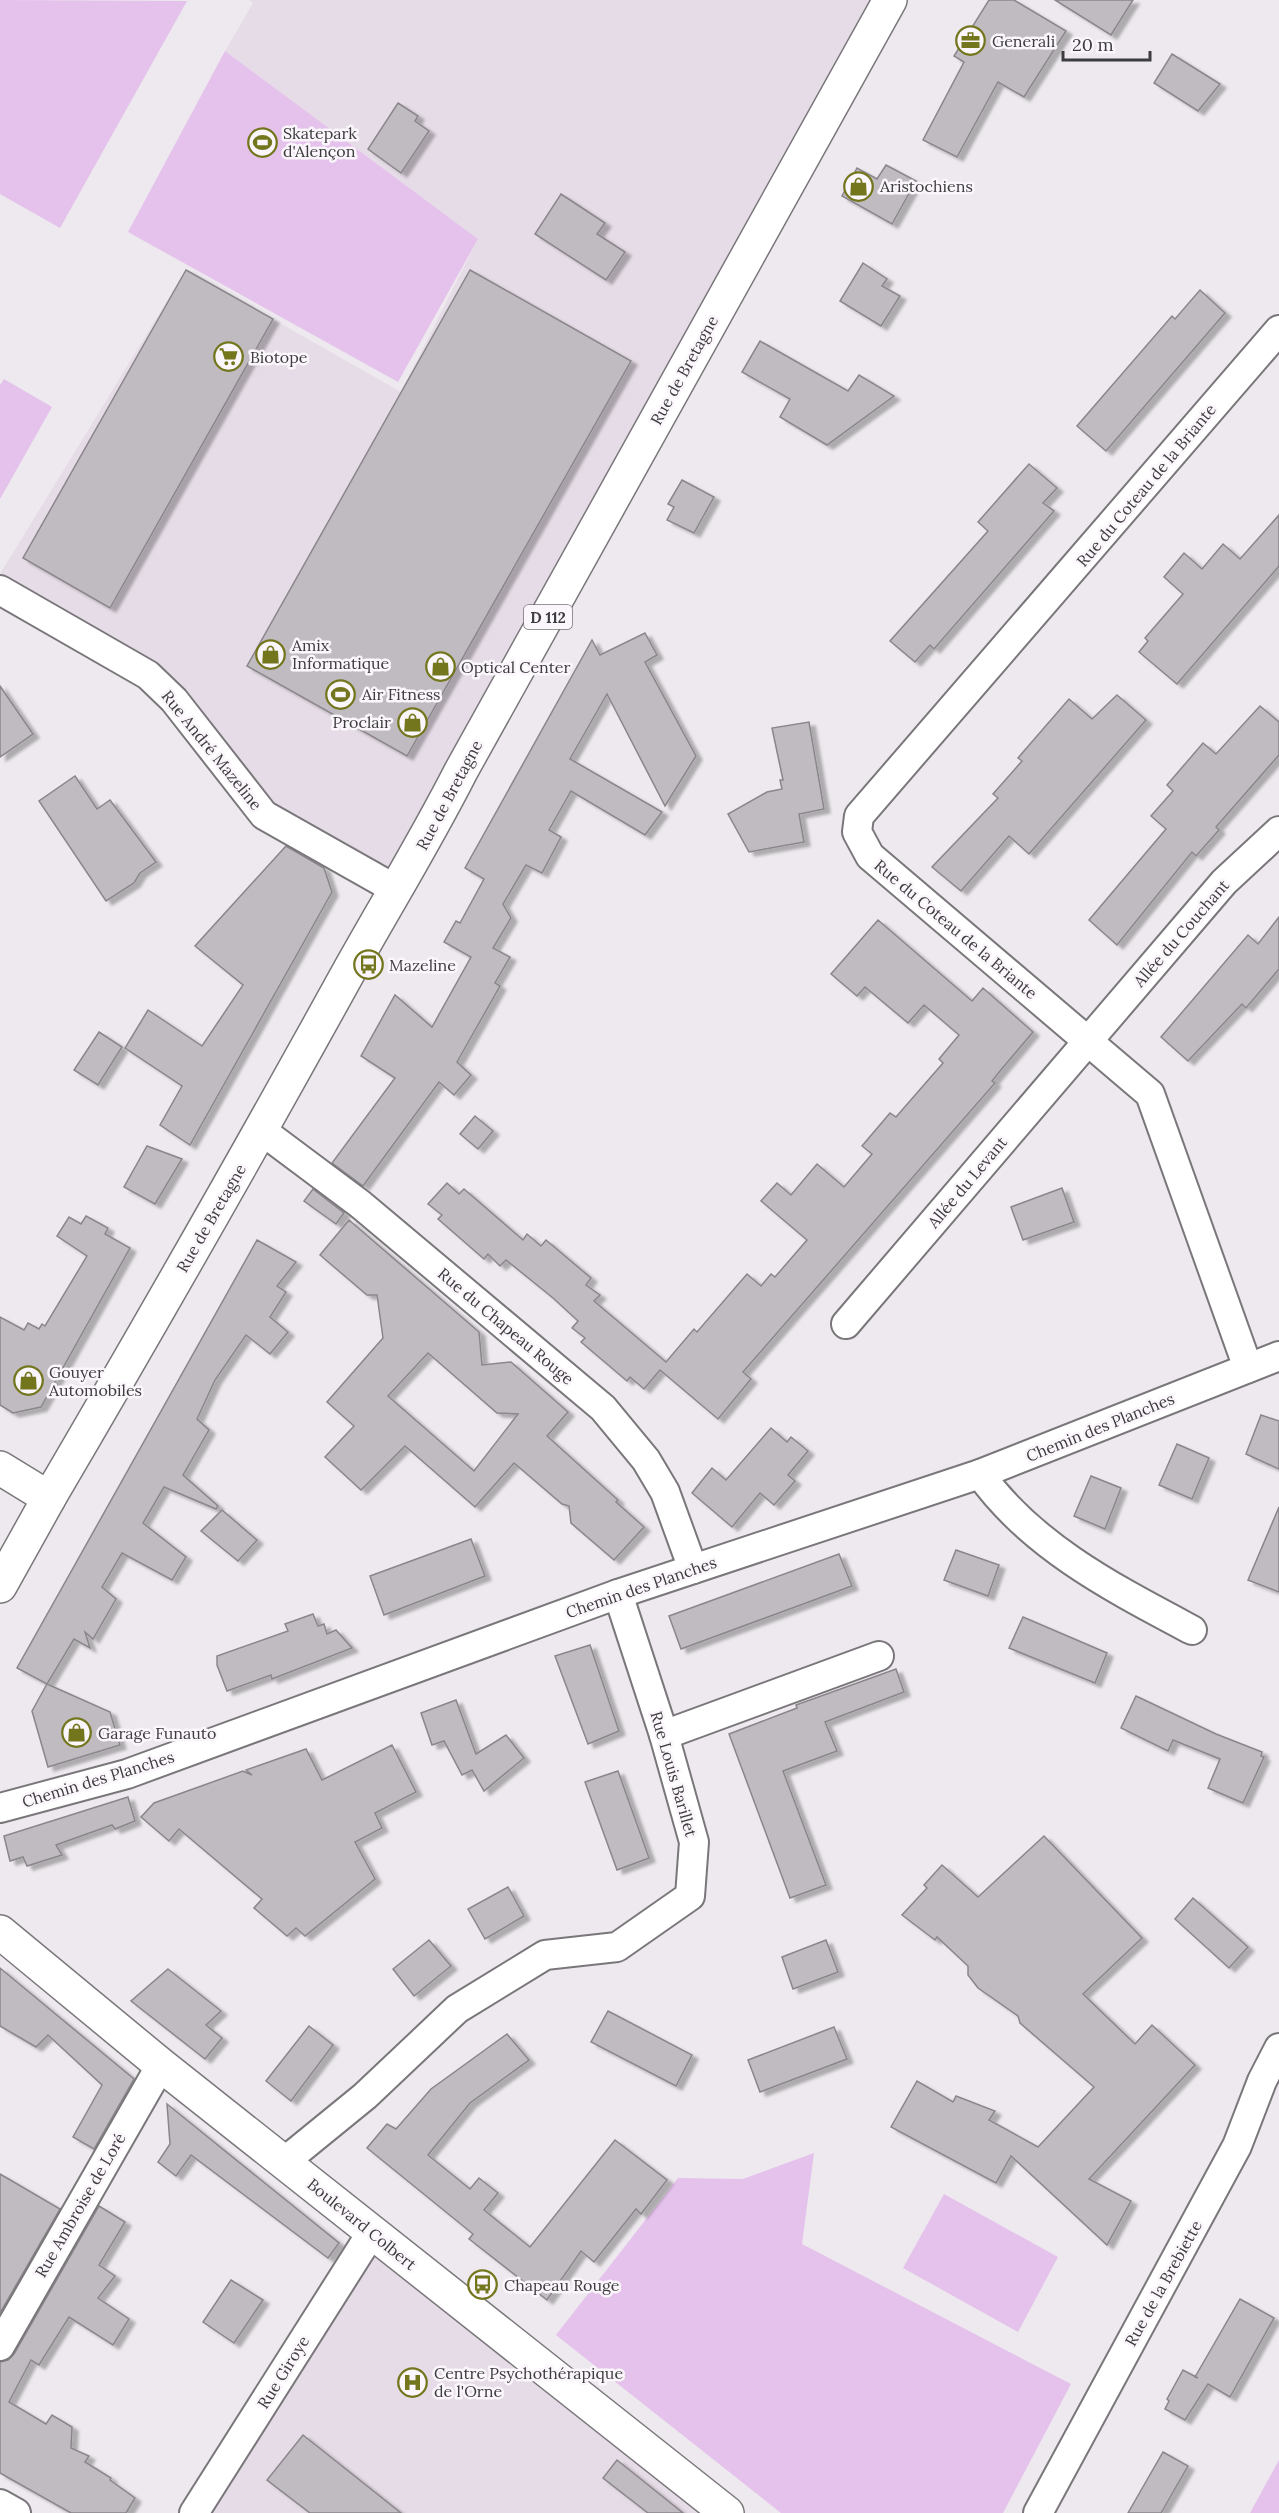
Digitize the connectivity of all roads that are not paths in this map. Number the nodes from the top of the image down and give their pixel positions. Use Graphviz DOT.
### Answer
graph roads {
  1 [pos="890,0"];
  2 [pos="1279,330"];
  3 [pos="0,590"];
  4 [pos="1279,831"];
  5 [pos="395,889"];
  6 [pos="1088,1040"];
  7 [pos="261,1130"];
  8 [pos="846,1324"];
  9 [pos="1279,1356"];
  10 [pos="1248,1368"];
  11 [pos="0,1468"];
  12 [pos="980,1474"];
  13 [pos="49,1498"];
  14 [pos="693,1569"];
  15 [pos="0,1586"];
  16 [pos="618,1594"];
  17 [pos="1192,1630"];
  18 [pos="879,1656"];
  19 [pos="664,1735"];
  20 [pos="0,1808"];
  21 [pos="0,1932"];
  22 [pos="1279,2048"];
  23 [pos="161,2065"];
  24 [pos="284,2162"];
  25 [pos="372,2232"];
  26 [pos="0,2346"];
  27 [pos="0,2504"];
  28 [pos="16,2513"];
  29 [pos="194,2513"];
  30 [pos="727,2513"];
  31 [pos="1038,2513"];
  1 -- 5 [label="main road, Rue de Bretagne / D 112"];
  2 -- 6 [label="street, Rue du Coteau de la Briante"];
  3 -- 5 [label="street, Rue André Mazeline"];
  4 -- 6 [label="street, Allée du Couchant"];
  5 -- 7 [label="main road, Rue de Bretagne / D 112"];
  6 -- 8 [label="street, Allée du Levant"];
  6 -- 10 [label="street, Rue du Coteau de la Briante"];
  7 -- 13 [label="main road, Rue de Bretagne / D 112"];
  7 -- 14 [label="street, Rue du Chapeau Rouge"];
  9 -- 10 [label="street, Chemin des Planches"];
  10 -- 12 [label="street, Chemin des Planches"];
  11 -- 13 [label="main road"];
  12 -- 14 [label="street, Chemin des Planches"];
  12 -- 17 [label="street"];
  13 -- 15 [label="main road, Rue de Bretagne / D 112"];
  14 -- 16 [label="street, Chemin des Planches"];
  16 -- 19 [label="street, Rue Louis Barillet"];
  16 -- 20 [label="street, Chemin des Planches"];
  18 -- 19 [label="street"];
  19 -- 24 [label="street, Rue Louis Barillet"];
  21 -- 23 [label="main road, Boulevard Colbert"];
  22 -- 31 [label="street, Rue de la Brebiette"];
  23 -- 24 [label="main road, Boulevard Colbert"];
  23 -- 26 [label="street, Rue Ambroise de Loré"];
  24 -- 25 [label="main road, Boulevard Colbert"];
  25 -- 29 [label="street, Rue Giroye"];
  25 -- 30 [label="main road, Boulevard Colbert"];
  27 -- 28 [label="street"];
}
